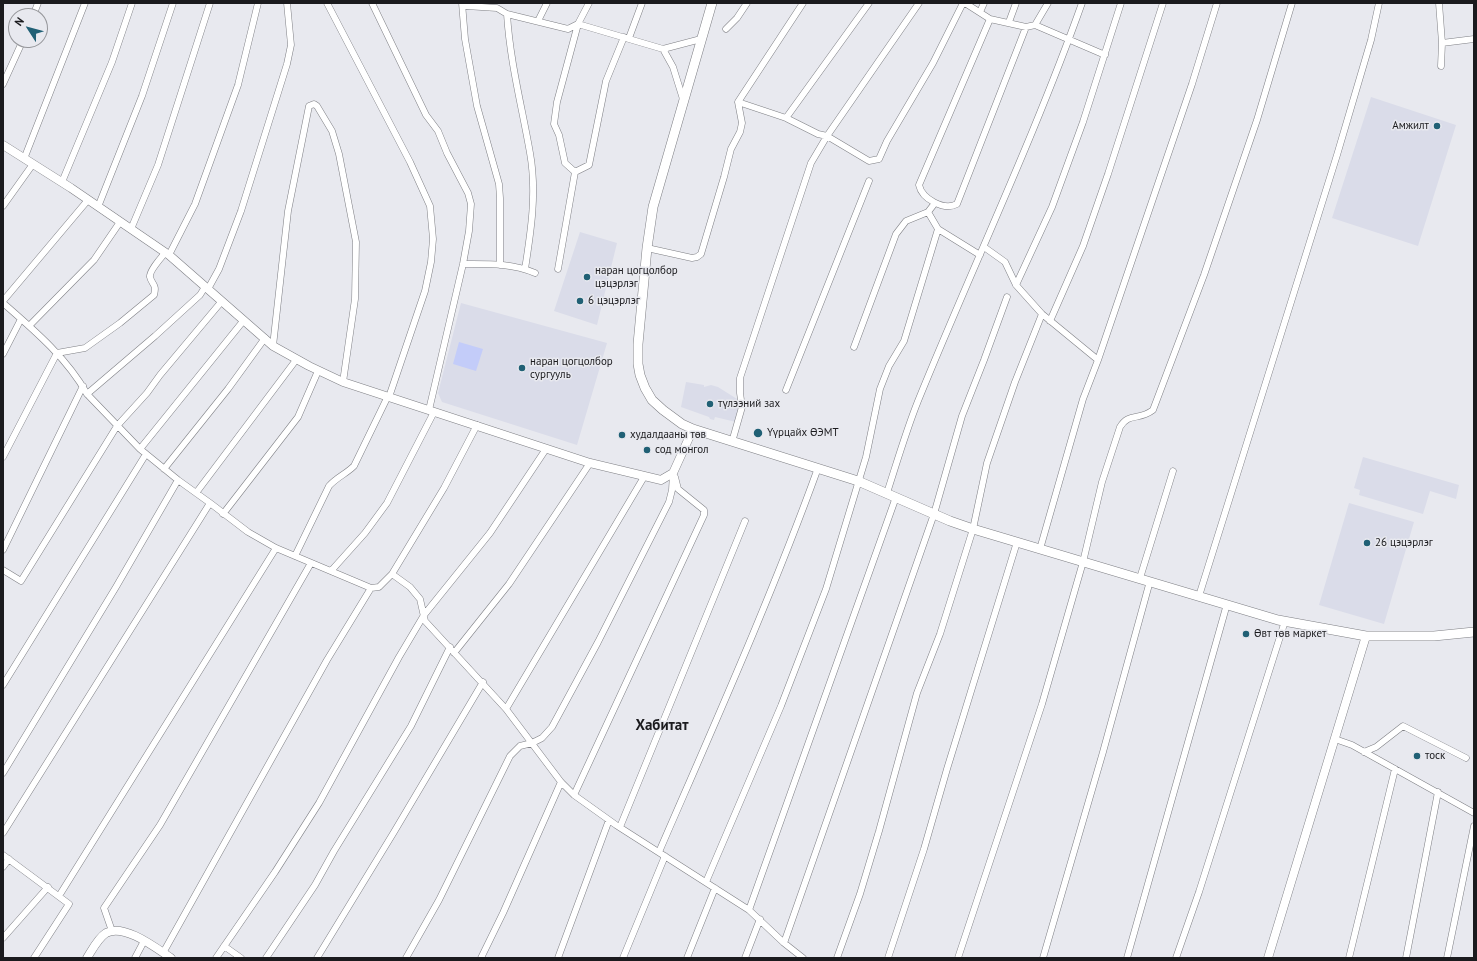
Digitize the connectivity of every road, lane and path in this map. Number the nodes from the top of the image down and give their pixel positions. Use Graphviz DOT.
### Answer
graph roads {
  1 [pos="85,3"];
  2 [pos="132,3"];
  3 [pos="172,3"];
  4 [pos="210,3"];
  5 [pos="258,3"];
  6 [pos="287,3"];
  7 [pos="327,3"];
  8 [pos="372,3"];
  9 [pos="547,3"];
  10 [pos="589,3"];
  11 [pos="642,3"];
  12 [pos="712,3"];
  13 [pos="747,3"];
  14 [pos="803,3"];
  15 [pos="868,3"];
  16 [pos="919,3"];
  17 [pos="964,3"];
  18 [pos="984,3"];
  19 [pos="1016,3"];
  20 [pos="1048,3"];
  21 [pos="1082,3"];
  22 [pos="1121,3"];
  23 [pos="1163,3"];
  24 [pos="1217,3"];
  25 [pos="1292,3"];
  26 [pos="1379,3"];
  27 [pos="1439,3"];
  28 [pos="464,4"];
  29 [pos="980,12"];
  30 [pos="507,14"];
  31 [pos="990,19"];
  32 [pos="538,21"];
  33 [pos="1008,22"];
  34 [pos="578,24"];
  35 [pos="1035,25"];
  36 [pos="1026,27"];
  37 [pos="726,29"];
  38 [pos="627,38"];
  39 [pos="701,39"];
  40 [pos="1474,39"];
  41 [pos="1069,40"];
  42 [pos="1442,43"];
  43 [pos="19,48"];
  44 [pos="663,49"];
  45 [pos="1105,55"];
  46 [pos="1441,66"];
  47 [pos="3,84"];
  48 [pos="683,99"];
  49 [pos="738,102"];
  50 [pos="786,118"];
  51 [pos="827,136"];
  52 [pos="3,145"];
  53 [pos="24,159"];
  54 [pos="32,164"];
  55 [pos="575,172"];
  56 [pos="869,181"];
  57 [pos="62,182"];
  58 [pos="88,200"];
  59 [pos="935,203"];
  60 [pos="3,206"];
  61 [pos="98,207"];
  62 [pos="928,212"];
  63 [pos="120,222"];
  64 [pos="131,229"];
  65 [pos="938,229"];
  66 [pos="984,247"];
  67 [pos="647,248"];
  68 [pos="167,254"];
  69 [pos="980,255"];
  70 [pos="463,264"];
  71 [pos="500,265"];
  72 [pos="525,269"];
  73 [pos="558,269"];
  74 [pos="535,273"];
  75 [pos="1016,285"];
  76 [pos="207,288"];
  77 [pos="1008,297"];
  78 [pos="222,301"];
  79 [pos="3,302"];
  80 [pos="1042,314"];
  81 [pos="21,319"];
  82 [pos="244,320"];
  83 [pos="1050,321"];
  84 [pos="29,326"];
  85 [pos="265,338"];
  86 [pos="274,346"];
  87 [pos="854,346"];
  88 [pos="57,353"];
  89 [pos="3,354"];
  90 [pos="296,360"];
  91 [pos="1098,360"];
  92 [pos="318,371"];
  93 [pos="343,382"];
  94 [pos="83,386"];
  95 [pos="786,390"];
  96 [pos="87,394"];
  97 [pos="389,397"];
  98 [pos="432,411"];
  99 [pos="477,425"];
  100 [pos="117,426"];
  101 [pos="693,430"];
  102 [pos="732,442"];
  103 [pos="140,449"];
  104 [pos="546,449"];
  105 [pos="146,454"];
  106 [pos="3,457"];
  107 [pos="590,463"];
  108 [pos="818,468"];
  109 [pos="164,469"];
  110 [pos="1173,471"];
  111 [pos="673,473"];
  112 [pos="644,477"];
  113 [pos="178,480"];
  114 [pos="858,481"];
  115 [pos="196,493"];
  116 [pos="887,493"];
  117 [pos="896,497"];
  118 [pos="210,502"];
  119 [pos="223,514"];
  120 [pos="934,514"];
  121 [pos="745,521"];
  122 [pos="973,529"];
  123 [pos="1017,542"];
  124 [pos="276,548"];
  125 [pos="1040,549"];
  126 [pos="3,550"];
  127 [pos="295,556"];
  128 [pos="1083,562"];
  129 [pos="311,563"];
  130 [pos="3,570"];
  131 [pos="330,571"];
  132 [pos="392,574"];
  133 [pos="1140,578"];
  134 [pos="1150,581"];
  135 [pos="371,588"];
  136 [pos="1199,596"];
  137 [pos="1227,604"];
  138 [pos="424,615"];
  139 [pos="1285,621"];
  140 [pos="1474,632"];
  141 [pos="1366,636"];
  142 [pos="450,647"];
  143 [pos="454,653"];
  144 [pos="483,682"];
  145 [pos="3,685"];
  146 [pos="506,708"];
  147 [pos="1335,739"];
  148 [pos="532,743"];
  149 [pos="1364,752"];
  150 [pos="1466,758"];
  151 [pos="1395,769"];
  152 [pos="3,773"];
  153 [pos="561,782"];
  154 [pos="1438,792"];
  155 [pos="574,795"];
  156 [pos="1474,813"];
  157 [pos="609,820"];
  158 [pos="1474,826"];
  159 [pos="620,827"];
  160 [pos="3,833"];
  161 [pos="659,852"];
  162 [pos="3,855"];
  163 [pos="665,856"];
  164 [pos="9,859"];
  165 [pos="3,866"];
  166 [pos="706,882"];
  167 [pos="48,887"];
  168 [pos="715,888"];
  169 [pos="59,896"];
  170 [pos="750,910"];
  171 [pos="760,919"];
  172 [pos="112,931"];
  173 [pos="3,938"];
  174 [pos="144,941"];
  175 [pos="784,943"];
  176 [pos="224,946"];
  177 [pos="163,953"];
  178 [pos="34,958"];
  179 [pos="87,958"];
  180 [pos="136,958"];
  181 [pos="170,958"];
  182 [pos="216,958"];
  183 [pos="241,958"];
  184 [pos="266,958"];
  185 [pos="317,958"];
  186 [pos="406,958"];
  187 [pos="481,958"];
  188 [pos="558,958"];
  189 [pos="624,958"];
  190 [pos="687,958"];
  191 [pos="745,958"];
  192 [pos="803,958"];
  193 [pos="837,958"];
  194 [pos="888,958"];
  195 [pos="958,958"];
  196 [pos="1043,958"];
  197 [pos="1127,958"];
  198 [pos="1176,958"];
  199 [pos="1268,958"];
  200 [pos="1349,958"];
  201 [pos="1406,958"];
  202 [pos="1448,958"];
  1 -- 53 [label="street"];
  2 -- 57 [label="street"];
  3 -- 61 [label="street"];
  4 -- 64 [label="street"];
  5 -- 68 [label="street"];
  6 -- 76 [label="street"];
  7 -- 97 [label="street"];
  8 -- 70 [label="street"];
  9 -- 32 [label="street"];
  10 -- 34 [label="street"];
  11 -- 38 [label="street"];
  12 -- 39 [label="main road"];
  13 -- 37 [label="street"];
  14 -- 49 [label="street"];
  15 -- 50 [label="street"];
  16 -- 51 [label="street"];
  17 -- 29 [label="street"];
  17 -- 51 [label="street"];
  18 -- 29 [label="street"];
  19 -- 33 [label="street"];
  20 -- 35 [label="street"];
  21 -- 41 [label="street"];
  22 -- 45 [label="street"];
  23 -- 83 [label="street"];
  24 -- 91 [label="street"];
  25 -- 128 [label="street"];
  26 -- 136 [label="street"];
  27 -- 42 [label="street"];
  28 -- 30 [label="street"];
  28 -- 71 [label="street"];
  29 -- 31 [label="street"];
  30 -- 32 [label="street"];
  30 -- 72 [label="street"];
  31 -- 33 [label="street"];
  31 -- 59 [label="street"];
  32 -- 34 [label="street"];
  33 -- 36 [label="street"];
  34 -- 38 [label="street"];
  34 -- 55 [label="street"];
  35 -- 36 [label="street"];
  35 -- 41 [label="street"];
  36 -- 59 [label="street"];
  38 -- 44 [label="street"];
  38 -- 55 [label="street"];
  39 -- 44 [label="street"];
  39 -- 48 [label="main road"];
  40 -- 42 [label="street"];
  41 -- 45 [label="street"];
  41 -- 66 [label="street"];
  42 -- 46 [label="street"];
  43 -- 47 [label="street"];
  44 -- 48 [label="street"];
  45 -- 75 [label="street"];
  48 -- 67 [label="main road"];
  49 -- 50 [label="street"];
  49 -- 67 [label="street"];
  50 -- 51 [label="street"];
  51 -- 102 [label="street"];
  52 -- 53 [label="street"];
  53 -- 54 [label="street"];
  54 -- 57 [label="street"];
  54 -- 60 [label="street"];
  55 -- 73 [label="street"];
  56 -- 95 [label="street"];
  57 -- 58 [label="street"];
  58 -- 61 [label="street"];
  58 -- 79 [label="street"];
  59 -- 62 [label="street"];
  61 -- 63 [label="street"];
  62 -- 65 [label="street"];
  62 -- 87 [label="street"];
  63 -- 64 [label="street"];
  63 -- 84 [label="street"];
  64 -- 68 [label="street"];
  65 -- 69 [label="street"];
  65 -- 114 [label="street"];
  66 -- 69 [label="street"];
  66 -- 75 [label="street"];
  67 -- 101 [label="main road"];
  68 -- 76 [label="street"];
  68 -- 88 [label="street"];
  69 -- 116 [label="street"];
  70 -- 71 [label="street"];
  70 -- 98 [label="street"];
  71 -- 72 [label="street"];
  72 -- 74 [label="street"];
  75 -- 80 [label="street"];
  76 -- 78 [label="street"];
  76 -- 96 [label="street"];
  77 -- 120 [label="street"];
  78 -- 82 [label="street"];
  78 -- 100 [label="street"];
  79 -- 81 [label="street"];
  80 -- 83 [label="street"];
  80 -- 122 [label="street"];
  81 -- 84 [label="street"];
  81 -- 89 [label="street"];
  82 -- 85 [label="street"];
  82 -- 103 [label="street"];
  83 -- 91 [label="street"];
  84 -- 88 [label="street"];
  85 -- 86 [label="street"];
  85 -- 109 [label="street"];
  86 -- 90 [label="street"];
  86 -- 93 [label="street"];
  88 -- 94 [label="street"];
  88 -- 106 [label="street"];
  90 -- 92 [label="street"];
  90 -- 115 [label="street"];
  91 -- 125 [label="street"];
  92 -- 93 [label="street"];
  92 -- 119 [label="street"];
  93 -- 97 [label="street"];
  94 -- 96 [label="street"];
  94 -- 126 [label="street"];
  96 -- 100 [label="street"];
  97 -- 98 [label="street"];
  97 -- 127 [label="street"];
  98 -- 99 [label="street"];
  98 -- 131 [label="street"];
  99 -- 104 [label="street"];
  99 -- 132 [label="street"];
  100 -- 103 [label="street"];
  100 -- 130 [label="street"];
  101 -- 102 [label="main road"];
  101 -- 111 [label="street"];
  102 -- 108 [label="main road"];
  103 -- 105 [label="street"];
  104 -- 107 [label="street"];
  104 -- 138 [label="street"];
  105 -- 109 [label="street"];
  105 -- 145 [label="street"];
  107 -- 112 [label="street"];
  107 -- 143 [label="street"];
  108 -- 114 [label="main road"];
  108 -- 161 [label="street"];
  109 -- 113 [label="street"];
  110 -- 133 [label="street"];
  111 -- 112 [label="street"];
  111 -- 148 [label="street"];
  111 -- 155 [label="street"];
  112 -- 146 [label="street"];
  113 -- 115 [label="street"];
  113 -- 152 [label="street"];
  114 -- 116 [label="main road"];
  114 -- 166 [label="street"];
  115 -- 118 [label="street"];
  116 -- 117 [label="main road"];
  117 -- 120 [label="main road"];
  117 -- 170 [label="street"];
  118 -- 119 [label="street"];
  118 -- 160 [label="street"];
  119 -- 124 [label="street"];
  120 -- 122 [label="main road"];
  120 -- 175 [label="street"];
  121 -- 159 [label="street"];
  122 -- 123 [label="main road"];
  122 -- 193 [label="street"];
  123 -- 125 [label="main road"];
  123 -- 194 [label="street"];
  124 -- 127 [label="street"];
  124 -- 169 [label="street"];
  125 -- 128 [label="main road"];
  127 -- 129 [label="street"];
  128 -- 133 [label="main road"];
  128 -- 195 [label="street"];
  129 -- 131 [label="street"];
  129 -- 172 [label="street"];
  131 -- 135 [label="street"];
  132 -- 135 [label="street"];
  132 -- 138 [label="street"];
  133 -- 134 [label="main road"];
  134 -- 136 [label="main road"];
  134 -- 196 [label="street"];
  135 -- 177 [label="street"];
  136 -- 137 [label="main road"];
  137 -- 139 [label="main road"];
  137 -- 197 [label="street"];
  138 -- 142 [label="street"];
  138 -- 176 [label="street"];
  139 -- 141 [label="main road"];
  139 -- 198 [label="street"];
  140 -- 141 [label="main road"];
  141 -- 147 [label="street"];
  142 -- 143 [label="street"];
  142 -- 184 [label="street"];
  143 -- 144 [label="street"];
  144 -- 146 [label="street"];
  144 -- 185 [label="street"];
  146 -- 148 [label="street"];
  147 -- 149 [label="street"];
  147 -- 199 [label="street"];
  148 -- 153 [label="street"];
  148 -- 186 [label="street"];
  149 -- 150 [label="street"];
  149 -- 151 [label="street"];
  151 -- 154 [label="street"];
  151 -- 200 [label="street"];
  153 -- 155 [label="street"];
  153 -- 187 [label="street"];
  154 -- 156 [label="street"];
  154 -- 201 [label="street"];
  155 -- 157 [label="street"];
  157 -- 159 [label="street"];
  157 -- 188 [label="street"];
  158 -- 202 [label="street"];
  159 -- 161 [label="street"];
  161 -- 163 [label="street"];
  162 -- 164 [label="street"];
  163 -- 166 [label="street"];
  163 -- 189 [label="street"];
  164 -- 165 [label="street"];
  164 -- 167 [label="street"];
  166 -- 168 [label="street"];
  167 -- 169 [label="street"];
  167 -- 173 [label="street"];
  168 -- 170 [label="street"];
  168 -- 190 [label="street"];
  169 -- 178 [label="street"];
  170 -- 171 [label="street"];
  171 -- 175 [label="street"];
  171 -- 191 [label="street"];
  172 -- 174 [label="street"];
  172 -- 179 [label="street"];
  174 -- 177 [label="street"];
  174 -- 180 [label="street"];
  175 -- 192 [label="street"];
  176 -- 182 [label="street"];
  176 -- 183 [label="street"];
  177 -- 181 [label="street"];
}
